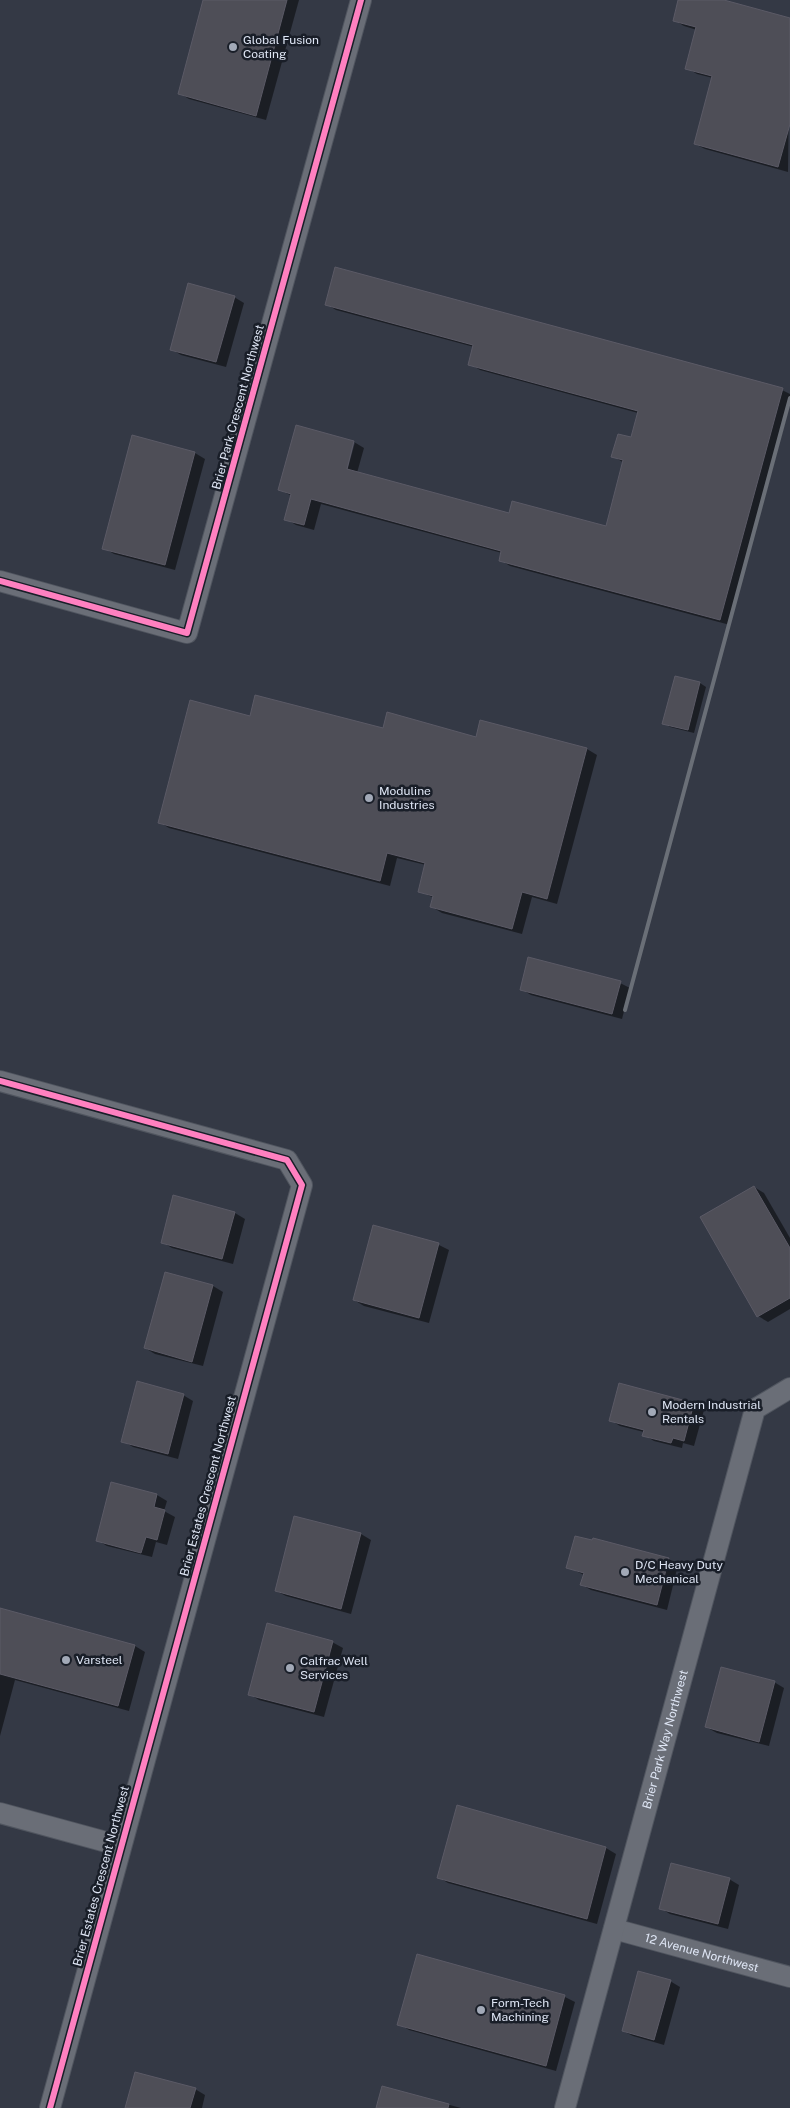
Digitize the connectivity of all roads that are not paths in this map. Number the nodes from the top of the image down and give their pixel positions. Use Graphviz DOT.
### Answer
graph roads {
  1 [pos="361,0"];
  2 [pos="0,581"];
  3 [pos="0,1081"];
  4 [pos="790,1388"];
  5 [pos="0,1813"];
  6 [pos="121,1846"];
  7 [pos="614,1929"];
  8 [pos="790,1977"];
  9 [pos="50,2108"];
  10 [pos="565,2108"];
  1 -- 2 [label="street, Brier Park Crescent Northwest"];
  3 -- 6 [label="street, Brier Estates Crescent Northwest"];
  4 -- 7 [label="street, Brier Park Way Northwest"];
  5 -- 6 [label="street"];
  6 -- 9 [label="street, Brier Estates Crescent Northwest"];
  7 -- 8 [label="street, 12 Avenue Northwest"];
  7 -- 10 [label="street, Brier Park Way Northwest"];
}
